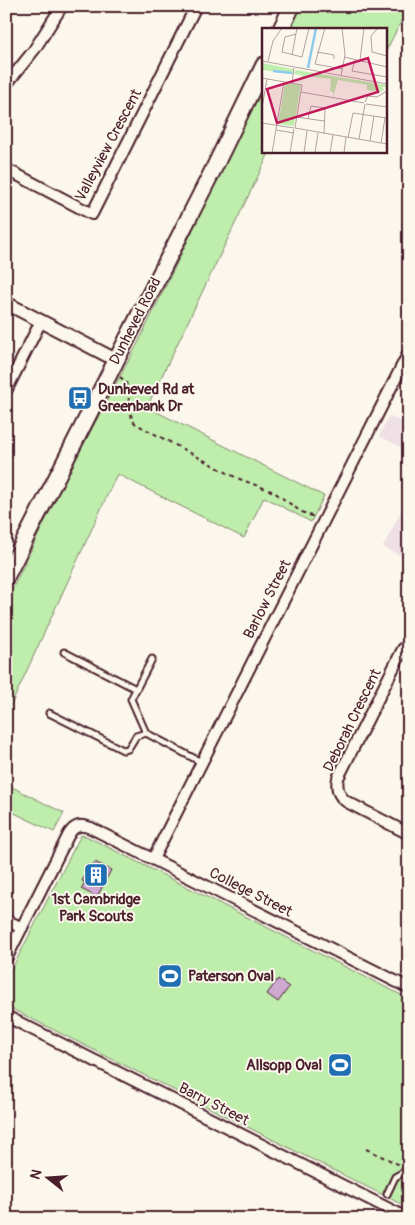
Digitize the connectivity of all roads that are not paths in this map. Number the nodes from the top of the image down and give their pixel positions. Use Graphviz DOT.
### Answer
graph roads {
  1 [pos="62,6"];
  2 [pos="196,6"];
  3 [pos="292,6"];
  4 [pos="281,28"];
  5 [pos="262,68"];
  6 [pos="6,85"];
  7 [pos="6,169"];
  8 [pos="6,303"];
  9 [pos="41,321"];
  10 [pos="409,352"];
  11 [pos="116,360"];
  12 [pos="6,391"];
  13 [pos="6,577"];
  14 [pos="409,642"];
  15 [pos="64,652"];
  16 [pos="152,659"];
  17 [pos="136,689"];
  18 [pos="49,713"];
  19 [pos="146,733"];
  20 [pos="202,763"];
  21 [pos="409,834"];
  22 [pos="153,859"];
  23 [pos="6,920"];
  24 [pos="22,928"];
  25 [pos="6,959"];
  26 [pos="409,988"];
  27 [pos="6,1016"];
  28 [pos="409,1169"];
  29 [pos="387,1194"];
  30 [pos="409,1218"];
  1 -- 6 [label="street"];
  2 -- 7 [label="street, Valleyview Crescent"];
  3 -- 4 [label="main road"];
  5 -- 11 [label="main road, Dunheved Road"];
  8 -- 9 [label="street"];
  9 -- 11 [label="street"];
  9 -- 12 [label="street"];
  10 -- 20 [label="street, Barlow Street"];
  11 -- 13 [label="main road, Dunheved Road"];
  14 -- 21 [label="street, Deborah Crescent"];
  15 -- 17 [label="lane"];
  16 -- 17 [label="lane"];
  17 -- 19 [label="lane"];
  18 -- 19 [label="lane"];
  19 -- 20 [label="lane"];
  20 -- 22 [label="street, Barlow Street"];
  22 -- 24 [label="street, College Street"];
  22 -- 26 [label="street, College Street"];
  23 -- 24 [label="street"];
  24 -- 25 [label="street"];
  27 -- 30 [label="street, Barry Street"];
  28 -- 29 [label="lane"];
}
